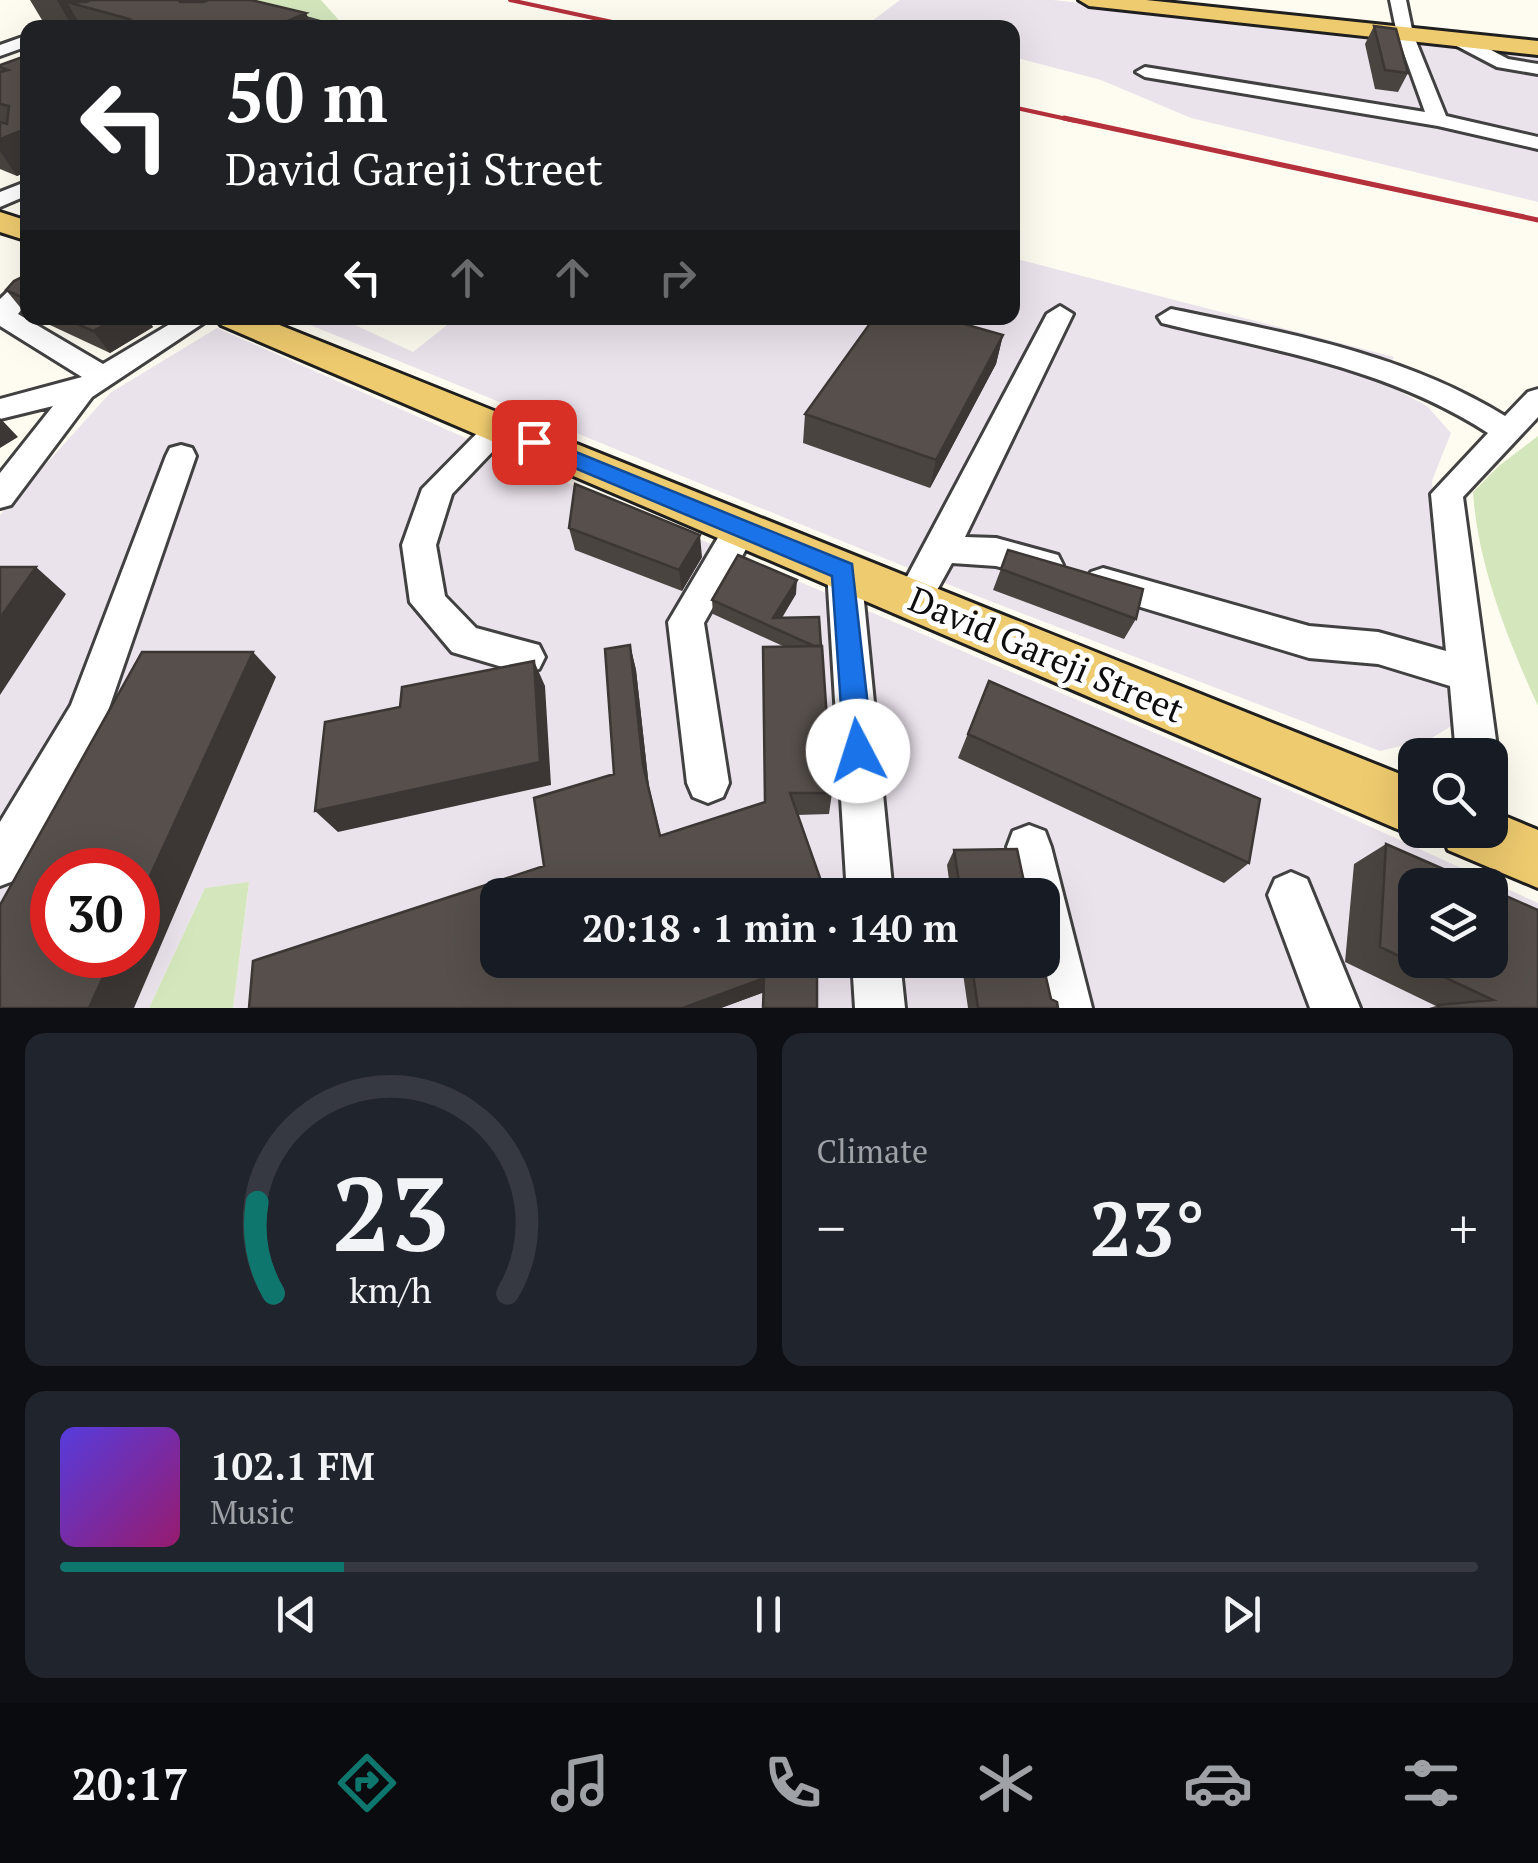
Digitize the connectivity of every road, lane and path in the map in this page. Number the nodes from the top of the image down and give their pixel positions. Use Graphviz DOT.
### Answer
graph roads {
  1 [pos="218,0"];
  2 [pos="1089,0"];
  3 [pos="1398,0"];
  4 [pos="250,8"];
  5 [pos="220,20"];
  6 [pos="297,20"];
  7 [pos="1405,34"];
  8 [pos="1460,40"];
  9 [pos="1538,48"];
  10 [pos="1538,68"];
  11 [pos="1145,72"];
  12 [pos="1438,120"];
  13 [pos="1538,144"];
  14 [pos="20,294"];
  15 [pos="1060,314"];
  16 [pos="2,316"];
  17 [pos="1171,318"];
  18 [pos="187,325"];
  19 [pos="251,325"];
  20 [pos="93,384"];
  21 [pos="1538,399"];
  22 [pos="0,408"];
  23 [pos="500,428"];
  24 [pos="1507,431"];
  25 [pos="181,456"];
  26 [pos="0,496"];
  27 [pos="741,528"];
  28 [pos="942,549"];
  29 [pos="844,571"];
  30 [pos="913,600"];
  31 [pos="526,657"];
  32 [pos="1468,674"];
  33 [pos="1475,738"];
  34 [pos="708,783"];
  35 [pos="1398,801"];
  36 [pos="1029,846"];
  37 [pos="0,864"];
  38 [pos="869,878"];
  39 [pos="1036,878"];
  40 [pos="1291,895"];
  41 [pos="878,978"];
  42 [pos="1060,978"];
  43 [pos="880,1008"];
  44 [pos="1067,1008"];
  45 [pos="1335,1008"];
  1 -- 4 [label="street"];
  2 -- 7 [label="main road"];
  3 -- 7 [label="street"];
  4 -- 5 [label="street"];
  4 -- 6 [label="street"];
  7 -- 8 [label="main road"];
  7 -- 12 [label="street"];
  8 -- 9 [label="main road"];
  8 -- 10 [label="street"];
  11 -- 12 [label="street"];
  12 -- 13 [label="street"];
  14 -- 16 [label="street"];
  15 -- 28 [label="street"];
  16 -- 20 [label="street"];
  17 -- 24 [label="street"];
  18 -- 20 [label="street"];
  19 -- 23 [label="main road, David Gareji Street"];
  20 -- 22 [label="street"];
  20 -- 26 [label="street"];
  21 -- 24 [label="street"];
  23 -- 27 [label="main road, David Gareji Street"];
  23 -- 31 [label="street"];
  24 -- 32 [label="street"];
  25 -- 37 [label="street"];
  27 -- 29 [label="main road, David Gareji Street"];
  27 -- 34 [label="street"];
  28 -- 30 [label="street"];
  28 -- 32 [label="street"];
  29 -- 30 [label="main road, David Gareji Street"];
  29 -- 38 [label="street"];
  30 -- 35 [label="main road, David Gareji Street"];
  32 -- 33 [label="street"];
  36 -- 39 [label="street"];
  40 -- 45 [label="street"];
  41 -- 43 [label="street"];
  42 -- 44 [label="street"];
}
